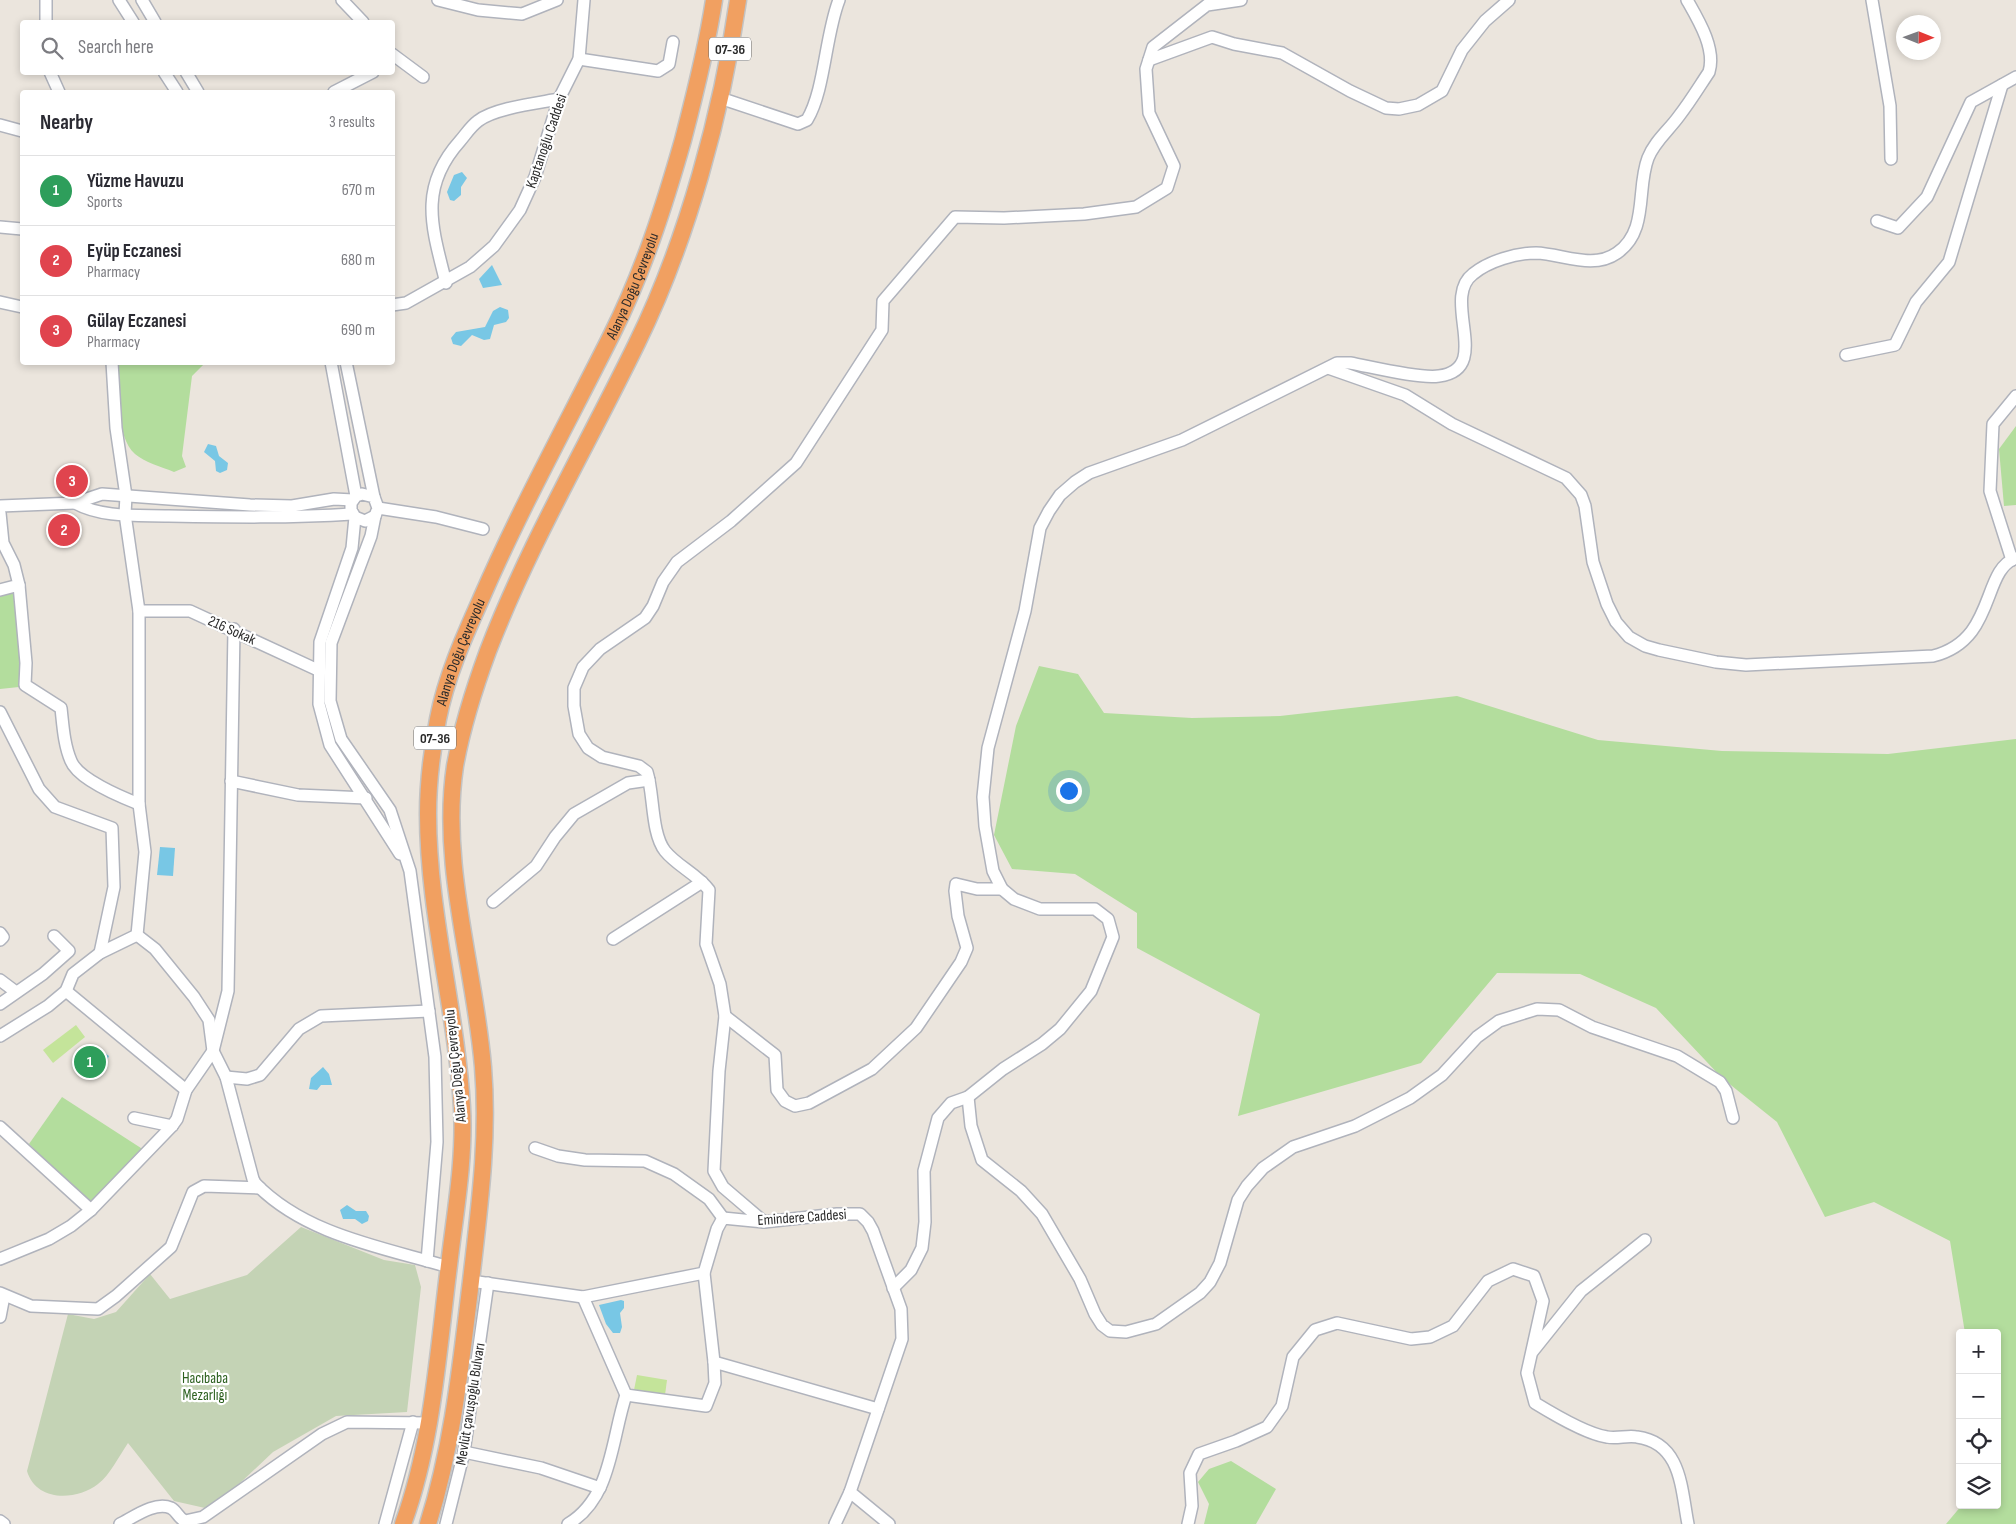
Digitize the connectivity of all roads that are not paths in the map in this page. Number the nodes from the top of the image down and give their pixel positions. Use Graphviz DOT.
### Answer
graph roads {
  1 [pos="46,0"];
  2 [pos="119,0"];
  3 [pos="142,0"];
  4 [pos="342,0"];
  5 [pos="438,0"];
  6 [pos="558,0"];
  7 [pos="584,0"];
  8 [pos="714,0"];
  9 [pos="738,0"];
  10 [pos="839,0"];
  11 [pos="1241,0"];
  12 [pos="1509,0"];
  13 [pos="1687,0"];
  14 [pos="1872,0"];
  15 [pos="46,20"];
  16 [pos="132,20"];
  17 [pos="154,20"];
  18 [pos="361,20"];
  19 [pos="673,42"];
  20 [pos="395,59"];
  21 [pos="579,59"];
  22 [pos="1148,60"];
  23 [pos="51,75"];
  24 [pos="166,75"];
  25 [pos="188,75"];
  26 [pos="367,75"];
  27 [pos="423,77"];
  28 [pos="2016,77"];
  29 [pos="2002,85"];
  30 [pos="58,90"];
  31 [pos="175,90"];
  32 [pos="197,90"];
  33 [pos="338,90"];
  34 [pos="720,98"];
  35 [pos="558,99"];
  36 [pos="0,126"];
  37 [pos="20,131"];
  38 [pos="1891,159"];
  39 [pos="1877,221"];
  40 [pos="0,227"];
  41 [pos="20,229"];
  42 [pos="446,283"];
  43 [pos="0,302"];
  44 [pos="395,305"];
  45 [pos="20,307"];
  46 [pos="1846,355"];
  47 [pos="112,365"];
  48 [pos="332,365"];
  49 [pos="347,365"];
  50 [pos="1328,368"];
  51 [pos="2016,396"];
  52 [pos="126,496"];
  53 [pos="354,498"];
  54 [pos="75,503"];
  55 [pos="0,506"];
  56 [pos="376,507"];
  57 [pos="0,513"];
  58 [pos="125,514"];
  59 [pos="354,516"];
  60 [pos="483,530"];
  61 [pos="2014,559"];
  62 [pos="19,585"];
  63 [pos="0,590"];
  64 [pos="139,611"];
  65 [pos="234,630"];
  66 [pos="320,671"];
  67 [pos="0,712"];
  68 [pos="649,780"];
  69 [pos="231,781"];
  70 [pos="366,798"];
  71 [pos="139,804"];
  72 [pos="410,871"];
  73 [pos="702,882"];
  74 [pos="1002,889"];
  75 [pos="493,902"];
  76 [pos="0,933"];
  77 [pos="136,935"];
  78 [pos="54,936"];
  79 [pos="613,939"];
  80 [pos="0,940"];
  81 [pos="100,953"];
  82 [pos="0,980"];
  83 [pos="66,991"];
  84 [pos="16,992"];
  85 [pos="0,1004"];
  86 [pos="429,1012"];
  87 [pos="725,1016"];
  88 [pos="0,1036"];
  89 [pos="213,1051"];
  90 [pos="226,1076"];
  91 [pos="186,1090"];
  92 [pos="968,1097"];
  93 [pos="134,1118"];
  94 [pos="1733,1118"];
  95 [pos="172,1126"];
  96 [pos="0,1127"];
  97 [pos="535,1148"];
  98 [pos="260,1188"];
  99 [pos="90,1210"];
  100 [pos="723,1218"];
  101 [pos="764,1222"];
  102 [pos="1645,1240"];
  103 [pos="0,1259"];
  104 [pos="427,1261"];
  105 [pos="448,1267"];
  106 [pos="704,1273"];
  107 [pos="471,1281"];
  108 [pos="488,1283"];
  109 [pos="893,1288"];
  110 [pos="2,1295"];
  111 [pos="583,1297"];
  112 [pos="0,1317"];
  113 [pos="1531,1353"];
  114 [pos="714,1362"];
  115 [pos="626,1395"];
  116 [pos="878,1409"];
  117 [pos="420,1422"];
  118 [pos="464,1452"];
  119 [pos="600,1488"];
  120 [pos="850,1492"];
  121 [pos="0,1520"];
  122 [pos="4,1524"];
  123 [pos="120,1524"];
  124 [pos="384,1524"];
  125 [pos="403,1524"];
  126 [pos="428,1524"];
  127 [pos="446,1524"];
  128 [pos="568,1524"];
  129 [pos="835,1524"];
  130 [pos="889,1524"];
  131 [pos="1188,1524"];
  132 [pos="1688,1524"];
  1 -- 15 [label="street"];
  2 -- 16 [label="street"];
  3 -- 17 [label="street"];
  4 -- 18 [label="street"];
  5 -- 6 [label="street"];
  7 -- 21 [label="street, Kaptanoğlu Caddesi"];
  8 -- 105 [label="highway, Alanya Doğu Çevreyolu / 07-36"];
  9 -- 34 [label="highway, Alanya Doğu Çevreyolu / 07-36"];
  10 -- 34 [label="street"];
  11 -- 22 [label="street"];
  12 -- 22 [label="street"];
  13 -- 50 [label="street"];
  14 -- 38 [label="street"];
  19 -- 21 [label="street"];
  20 -- 27 [label="street"];
  21 -- 35 [label="street, Kaptanoğlu Caddesi"];
  22 -- 68 [label="street"];
  23 -- 30 [label="street"];
  24 -- 31 [label="street"];
  25 -- 32 [label="street"];
  26 -- 33 [label="street"];
  28 -- 29 [label="street"];
  29 -- 39 [label="street"];
  29 -- 46 [label="street"];
  34 -- 107 [label="highway, Alanya Doğu Çevreyolu / 07-36"];
  35 -- 42 [label="street, Kaptanoğlu Caddesi"];
  35 -- 42 [label="street"];
  36 -- 37 [label="street"];
  40 -- 41 [label="street"];
  42 -- 44 [label="street, Kaptanoğlu Caddesi"];
  43 -- 45 [label="street"];
  47 -- 52 [label="street"];
  48 -- 53 [label="street"];
  49 -- 56 [label="street"];
  50 -- 61 [label="street"];
  50 -- 74 [label="street"];
  51 -- 61 [label="street"];
  52 -- 53 [label="street"];
  52 -- 54 [label="street"];
  52 -- 58 [label="street"];
  53 -- 56 [label="street"];
  53 -- 59 [label="street"];
  54 -- 55 [label="street"];
  54 -- 58 [label="street"];
  56 -- 59 [label="street"];
  56 -- 60 [label="street"];
  56 -- 72 [label="street"];
  57 -- 62 [label="street"];
  58 -- 59 [label="street"];
  58 -- 64 [label="street"];
  59 -- 66 [label="street"];
  62 -- 63 [label="street"];
  62 -- 71 [label="street"];
  64 -- 65 [label="street, 216 Sokak"];
  64 -- 71 [label="street"];
  65 -- 66 [label="street, 216 Sokak"];
  65 -- 69 [label="street"];
  66 -- 70 [label="street"];
  67 -- 81 [label="street"];
  68 -- 73 [label="street"];
  68 -- 75 [label="street"];
  69 -- 70 [label="street"];
  69 -- 89 [label="street"];
  70 -- 72 [label="street"];
  71 -- 77 [label="street"];
  72 -- 86 [label="street"];
  73 -- 79 [label="street"];
  73 -- 87 [label="street"];
  74 -- 87 [label="street"];
  74 -- 92 [label="street"];
  76 -- 80 [label="street"];
  77 -- 81 [label="street"];
  77 -- 89 [label="street"];
  78 -- 84 [label="street"];
  81 -- 83 [label="street"];
  82 -- 84 [label="street"];
  83 -- 88 [label="street"];
  83 -- 91 [label="street"];
  84 -- 85 [label="street"];
  86 -- 90 [label="street"];
  86 -- 104 [label="street"];
  87 -- 101 [label="street"];
  89 -- 90 [label="street"];
  89 -- 91 [label="street"];
  90 -- 98 [label="street"];
  91 -- 95 [label="street"];
  92 -- 94 [label="street"];
  92 -- 109 [label="street"];
  93 -- 95 [label="street"];
  95 -- 99 [label="street"];
  96 -- 99 [label="street"];
  97 -- 100 [label="street"];
  98 -- 104 [label="street"];
  98 -- 110 [label="street"];
  99 -- 103 [label="street"];
  100 -- 101 [label="street, Emindere Caddesi"];
  100 -- 106 [label="street"];
  101 -- 109 [label="street, Emindere Caddesi"];
  102 -- 113 [label="street"];
  104 -- 105 [label="street"];
  105 -- 117 [label="highway, Alanya Doğu Çevreyolu / 07-36"];
  106 -- 111 [label="street"];
  106 -- 114 [label="street"];
  107 -- 108 [label="street"];
  107 -- 126 [label="highway, Alanya Doğu Çevreyolu / 07-36"];
  108 -- 111 [label="street"];
  108 -- 118 [label="street, Mevlüt çavuşoğlu Bulvarı"];
  109 -- 116 [label="street, Emindere Caddesi"];
  110 -- 112 [label="street"];
  111 -- 115 [label="street"];
  113 -- 131 [label="street"];
  113 -- 132 [label="street"];
  114 -- 115 [label="street"];
  114 -- 116 [label="street"];
  115 -- 119 [label="street"];
  116 -- 120 [label="street, Emindere Caddesi"];
  117 -- 123 [label="street"];
  117 -- 124 [label="street"];
  117 -- 125 [label="highway, Alanya Doğu Çevreyolu / 07-36"];
  118 -- 119 [label="street"];
  118 -- 127 [label="street, Mevlüt çavuşoğlu Bulvarı"];
  119 -- 128 [label="street"];
  120 -- 129 [label="street, Emindere Caddesi"];
  120 -- 130 [label="street"];
  121 -- 122 [label="street"];
}
